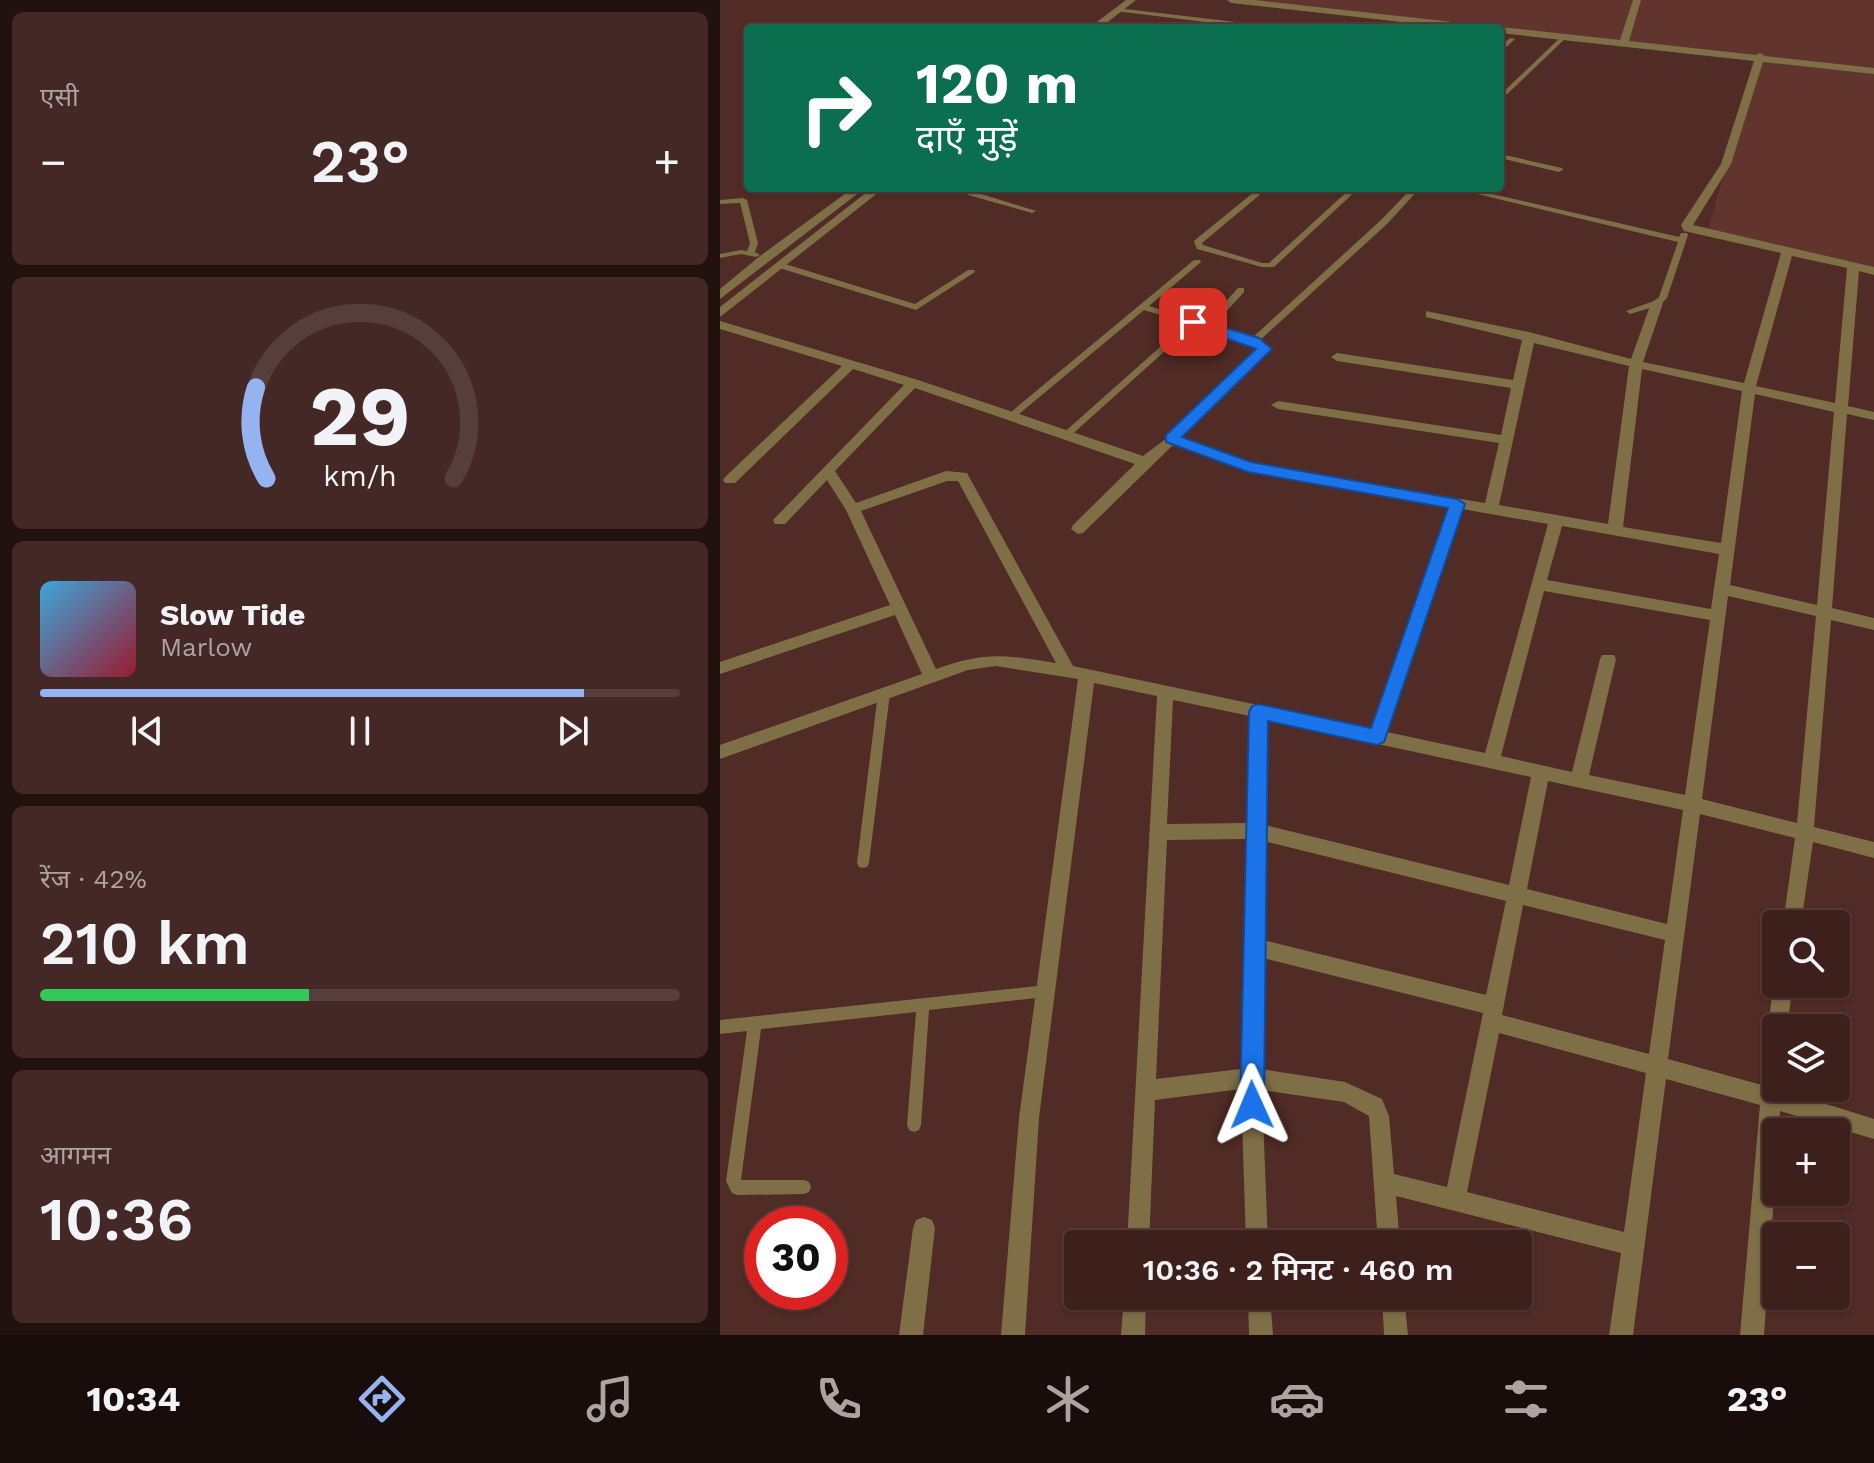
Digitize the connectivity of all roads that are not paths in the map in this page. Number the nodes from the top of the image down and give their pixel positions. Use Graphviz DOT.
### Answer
graph roads {
  1 [pos="1132,0"];
  2 [pos="1231,0"];
  3 [pos="1637,0"];
  4 [pos="1116,5"];
  5 [pos="1094,24"];
  6 [pos="1227,24"];
  7 [pos="1444,24"];
  8 [pos="1504,30"];
  9 [pos="1565,36"];
  10 [pos="1512,39"];
  11 [pos="1624,42"];
  12 [pos="1504,47"];
  13 [pos="1760,56"];
  14 [pos="1874,71"];
  15 [pos="1504,95"];
  16 [pos="1504,157"];
  17 [pos="1559,170"];
  18 [pos="855,192"];
  19 [pos="874,192"];
  20 [pos="971,192"];
  21 [pos="1259,192"];
  22 [pos="1351,192"];
  23 [pos="1412,192"];
  24 [pos="1476,192"];
  25 [pos="720,202"];
  26 [pos="1032,211"];
  27 [pos="1684,234"];
  28 [pos="751,252"];
  29 [pos="1787,252"];
  30 [pos="720,256"];
  31 [pos="764,258"];
  32 [pos="1197,262"];
  33 [pos="779,265"];
  34 [pos="1853,267"];
  35 [pos="1874,271"];
  36 [pos="971,272"];
  37 [pos="1241,290"];
  38 [pos="721,294"];
  39 [pos="738,299"];
  40 [pos="1657,303"];
  41 [pos="1143,307"];
  42 [pos="1630,311"];
  43 [pos="720,313"];
  44 [pos="1430,314"];
  45 [pos="1193,322"];
  46 [pos="720,325"];
  47 [pos="1207,327"];
  48 [pos="1529,336"];
  49 [pos="1254,341"];
  50 [pos="1337,357"];
  51 [pos="851,364"];
  52 [pos="1636,364"];
  53 [pos="913,383"];
  54 [pos="1518,385"];
  55 [pos="1749,387"];
  56 [pos="1278,405"];
  57 [pos="1840,409"];
  58 [pos="1874,416"];
  59 [pos="1010,417"];
  60 [pos="1065,436"];
  61 [pos="1171,439"];
  62 [pos="1506,440"];
  63 [pos="1145,462"];
  64 [pos="828,471"];
  65 [pos="730,480"];
  66 [pos="1457,504"];
  67 [pos="853,509"];
  68 [pos="1491,510"];
  69 [pos="780,520"];
  70 [pos="1556,520"];
  71 [pos="1078,529"];
  72 [pos="1615,530"];
  73 [pos="1728,550"];
  74 [pos="1537,584"];
  75 [pos="1722,589"];
  76 [pos="900,607"];
  77 [pos="1822,612"];
  78 [pos="1718,616"];
  79 [pos="1874,624"];
  80 [pos="1608,659"];
  81 [pos="720,668"];
  82 [pos="1078,673"];
  83 [pos="931,676"];
  84 [pos="1165,692"];
  85 [pos="884,693"];
  86 [pos="1258,712"];
  87 [pos="1377,737"];
  88 [pos="720,752"];
  89 [pos="1491,761"];
  90 [pos="1541,772"];
  91 [pos="1579,780"];
  92 [pos="1691,804"];
  93 [pos="1256,831"];
  94 [pos="1158,832"];
  95 [pos="1805,833"];
  96 [pos="1874,850"];
  97 [pos="863,863"];
  98 [pos="1516,897"];
  99 [pos="1794,910"];
  100 [pos="1674,934"];
  101 [pos="1254,947"];
  102 [pos="1046,991"];
  103 [pos="923,1004"];
  104 [pos="1492,1014"];
  105 [pos="755,1023"];
  106 [pos="720,1027"];
  107 [pos="1656,1067"];
  108 [pos="1251,1078"];
  109 [pos="1145,1091"];
  110 [pos="1762,1095"];
  111 [pos="1773,1102"];
  112 [pos="1786,1102"];
  113 [pos="914,1125"];
  114 [pos="1874,1129"];
  115 [pos="1384,1182"];
  116 [pos="804,1187"];
  117 [pos="1455,1200"];
  118 [pos="924,1228"];
  119 [pos="1139,1230"];
  120 [pos="1256,1230"];
  121 [pos="1388,1230"];
  122 [pos="1633,1245"];
  123 [pos="1134,1310"];
  124 [pos="1260,1310"];
  125 [pos="1394,1310"];
  126 [pos="911,1335"];
  127 [pos="1013,1335"];
  128 [pos="1133,1335"];
  129 [pos="1261,1335"];
  130 [pos="1396,1335"];
  131 [pos="1621,1335"];
  132 [pos="1752,1335"];
  1 -- 4 [label="street"];
  2 -- 7 [label="street"];
  3 -- 11 [label="street"];
  4 -- 5 [label="street"];
  4 -- 6 [label="lane"];
  8 -- 9 [label="street"];
  9 -- 11 [label="street"];
  9 -- 15 [label="lane"];
  10 -- 12 [label="lane"];
  11 -- 13 [label="street"];
  13 -- 14 [label="street"];
  13 -- 27 [label="street"];
  16 -- 17 [label="lane"];
  18 -- 31 [label="street"];
  19 -- 33 [label="street"];
  20 -- 26 [label="lane"];
  21 -- 22 [label="lane"];
  23 -- 49 [label="lane"];
  24 -- 27 [label="lane"];
  25 -- 28 [label="lane"];
  27 -- 29 [label="street"];
  27 -- 40 [label="lane"];
  28 -- 30 [label="lane"];
  28 -- 31 [label="lane"];
  29 -- 34 [label="street"];
  29 -- 55 [label="street"];
  31 -- 38 [label="street"];
  32 -- 41 [label="lane"];
  33 -- 36 [label="lane"];
  33 -- 39 [label="street"];
  34 -- 35 [label="street"];
  34 -- 57 [label="street"];
  37 -- 47 [label="lane"];
  38 -- 39 [label="street"];
  39 -- 43 [label="street"];
  40 -- 42 [label="lane"];
  40 -- 52 [label="street"];
  41 -- 45 [label="lane"];
  41 -- 59 [label="lane"];
  44 -- 48 [label="street"];
  45 -- 47 [label="lane"];
  45 -- 60 [label="lane"];
  46 -- 51 [label="street"];
  47 -- 49 [label="lane"];
  48 -- 52 [label="street"];
  48 -- 54 [label="street"];
  49 -- 61 [label="lane"];
  50 -- 54 [label="street"];
  51 -- 53 [label="street"];
  51 -- 65 [label="street"];
  52 -- 55 [label="street"];
  52 -- 72 [label="street"];
  53 -- 59 [label="street"];
  53 -- 64 [label="street"];
  54 -- 62 [label="street"];
  55 -- 57 [label="street"];
  55 -- 73 [label="street"];
  56 -- 62 [label="street"];
  57 -- 58 [label="street"];
  57 -- 77 [label="street"];
  59 -- 60 [label="street"];
  60 -- 63 [label="street"];
  61 -- 63 [label="street"];
  61 -- 66 [label="street"];
  62 -- 68 [label="street"];
  63 -- 71 [label="street"];
  64 -- 67 [label="street"];
  64 -- 69 [label="street"];
  66 -- 68 [label="street"];
  66 -- 87 [label="street"];
  67 -- 76 [label="street"];
  67 -- 82 [label="street"];
  68 -- 70 [label="street"];
  70 -- 72 [label="street"];
  70 -- 74 [label="street"];
  72 -- 73 [label="street"];
  73 -- 75 [label="street"];
  74 -- 78 [label="street"];
  74 -- 89 [label="street"];
  75 -- 77 [label="street"];
  75 -- 78 [label="street"];
  76 -- 81 [label="street"];
  76 -- 83 [label="street"];
  77 -- 79 [label="street"];
  77 -- 95 [label="street"];
  78 -- 92 [label="street"];
  80 -- 91 [label="street"];
  82 -- 83 [label="street"];
  82 -- 84 [label="street"];
  82 -- 102 [label="street"];
  83 -- 85 [label="street"];
  84 -- 86 [label="street"];
  84 -- 94 [label="street"];
  85 -- 88 [label="street"];
  85 -- 97 [label="lane"];
  86 -- 87 [label="street"];
  86 -- 93 [label="street"];
  87 -- 89 [label="street"];
  89 -- 90 [label="street"];
  90 -- 91 [label="street"];
  90 -- 98 [label="street"];
  91 -- 92 [label="street"];
  92 -- 95 [label="street"];
  92 -- 100 [label="street"];
  93 -- 94 [label="street"];
  93 -- 98 [label="street"];
  93 -- 101 [label="street"];
  94 -- 109 [label="street"];
  95 -- 96 [label="street"];
  95 -- 99 [label="street"];
  98 -- 100 [label="street"];
  98 -- 104 [label="street"];
  100 -- 107 [label="street"];
  101 -- 104 [label="street"];
  101 -- 108 [label="street"];
  102 -- 103 [label="lane"];
  102 -- 127 [label="street"];
  103 -- 105 [label="lane"];
  103 -- 113 [label="lane"];
  104 -- 107 [label="street"];
  104 -- 117 [label="street"];
  105 -- 106 [label="lane"];
  105 -- 116 [label="lane"];
  107 -- 110 [label="street"];
  107 -- 122 [label="street"];
  108 -- 109 [label="street"];
  108 -- 115 [label="street"];
  108 -- 120 [label="street"];
  109 -- 119 [label="street"];
  111 -- 132 [label="street"];
  112 -- 114 [label="street"];
  115 -- 117 [label="street"];
  115 -- 121 [label="street"];
  117 -- 122 [label="street"];
  118 -- 126 [label="street"];
  122 -- 131 [label="street"];
  123 -- 128 [label="street"];
  124 -- 129 [label="street"];
  125 -- 130 [label="street"];
}
